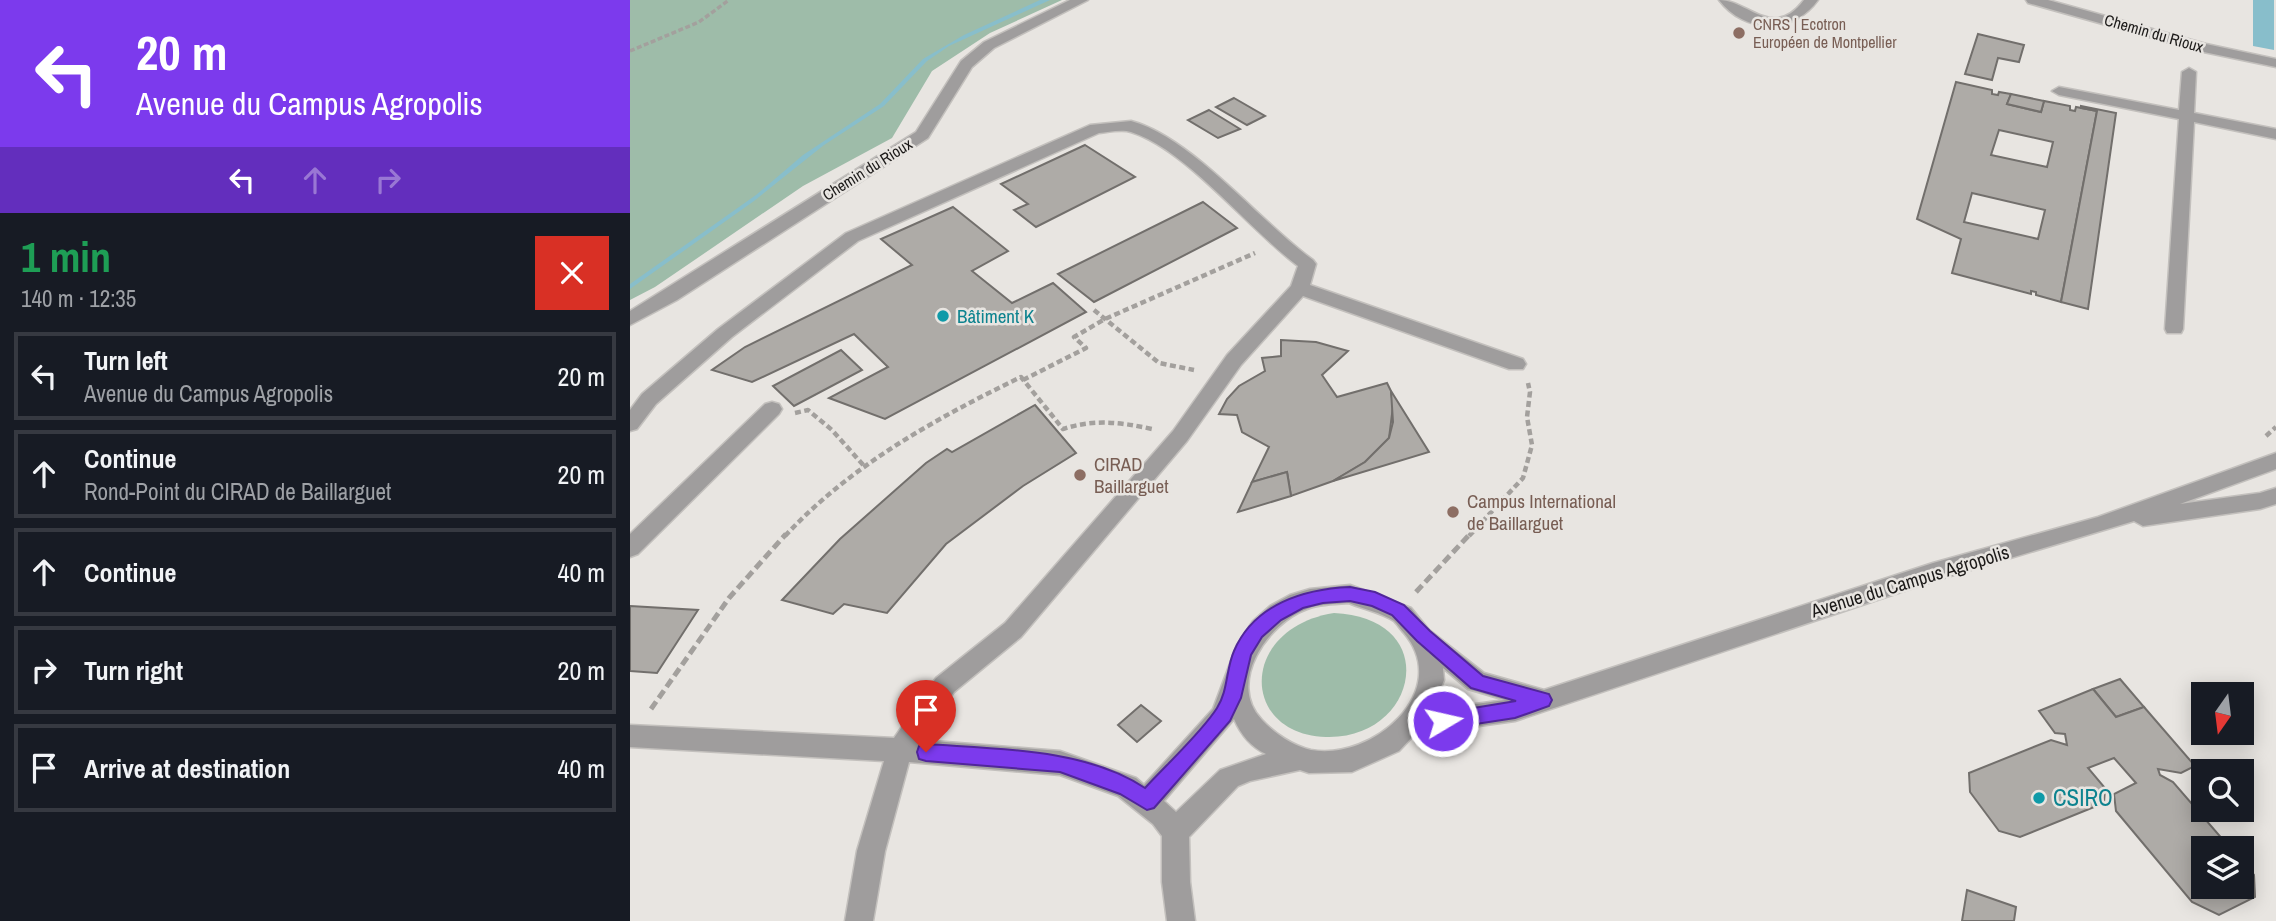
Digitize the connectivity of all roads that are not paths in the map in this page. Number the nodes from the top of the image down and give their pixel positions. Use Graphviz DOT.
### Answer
graph roads {
  1 [pos="1081,0"];
  2 [pos="1726,0"];
  3 [pos="1811,0"];
  4 [pos="2033,0"];
  5 [pos="2276,64"];
  6 [pos="2189,72"];
  7 [pos="2059,91"];
  8 [pos="2186,117"];
  9 [pos="2276,134"];
  10 [pos="1300,288"];
  11 [pos="630,319"];
  12 [pos="2174,330"];
  13 [pos="1516,364"];
  14 [pos="772,409"];
  15 [pos="630,424"];
  16 [pos="2276,461"];
  17 [pos="2276,496"];
  18 [pos="2102,524"];
  19 [pos="630,548"];
  20 [pos="1423,636"];
  21 [pos="1236,676"];
  22 [pos="1543,700"];
  23 [pos="1413,724"];
  24 [pos="632,736"];
  25 [pos="900,750"];
  26 [pos="1300,758"];
  27 [pos="1147,801"];
  28 [pos="1175,832"];
  29 [pos="859,921"];
  30 [pos="1181,921"];
  1 -- 11 [label="street, Chemin du Rioux"];
  2 -- 3 [label="street"];
  4 -- 5 [label="street, Chemin du Rioux"];
  6 -- 8 [label="street"];
  7 -- 8 [label="street"];
  8 -- 9 [label="street"];
  8 -- 12 [label="street"];
  10 -- 13 [label="street"];
  10 -- 15 [label="street"];
  10 -- 25 [label="street"];
  14 -- 19 [label="street"];
  16 -- 18 [label="street, Avenue du Campus Agropolis"];
  17 -- 18 [label="street"];
  18 -- 22 [label="street, Avenue du Campus Agropolis"];
  20 -- 21 [label="street"];
  20 -- 22 [label="street"];
  20 -- 23 [label="street"];
  21 -- 26 [label="street"];
  21 -- 27 [label="street"];
  22 -- 23 [label="street, Avenue du Campus Agropolis"];
  23 -- 26 [label="street"];
  24 -- 25 [label="street"];
  25 -- 27 [label="street"];
  25 -- 29 [label="street"];
  26 -- 28 [label="street"];
  27 -- 28 [label="street"];
  28 -- 30 [label="street"];
}
